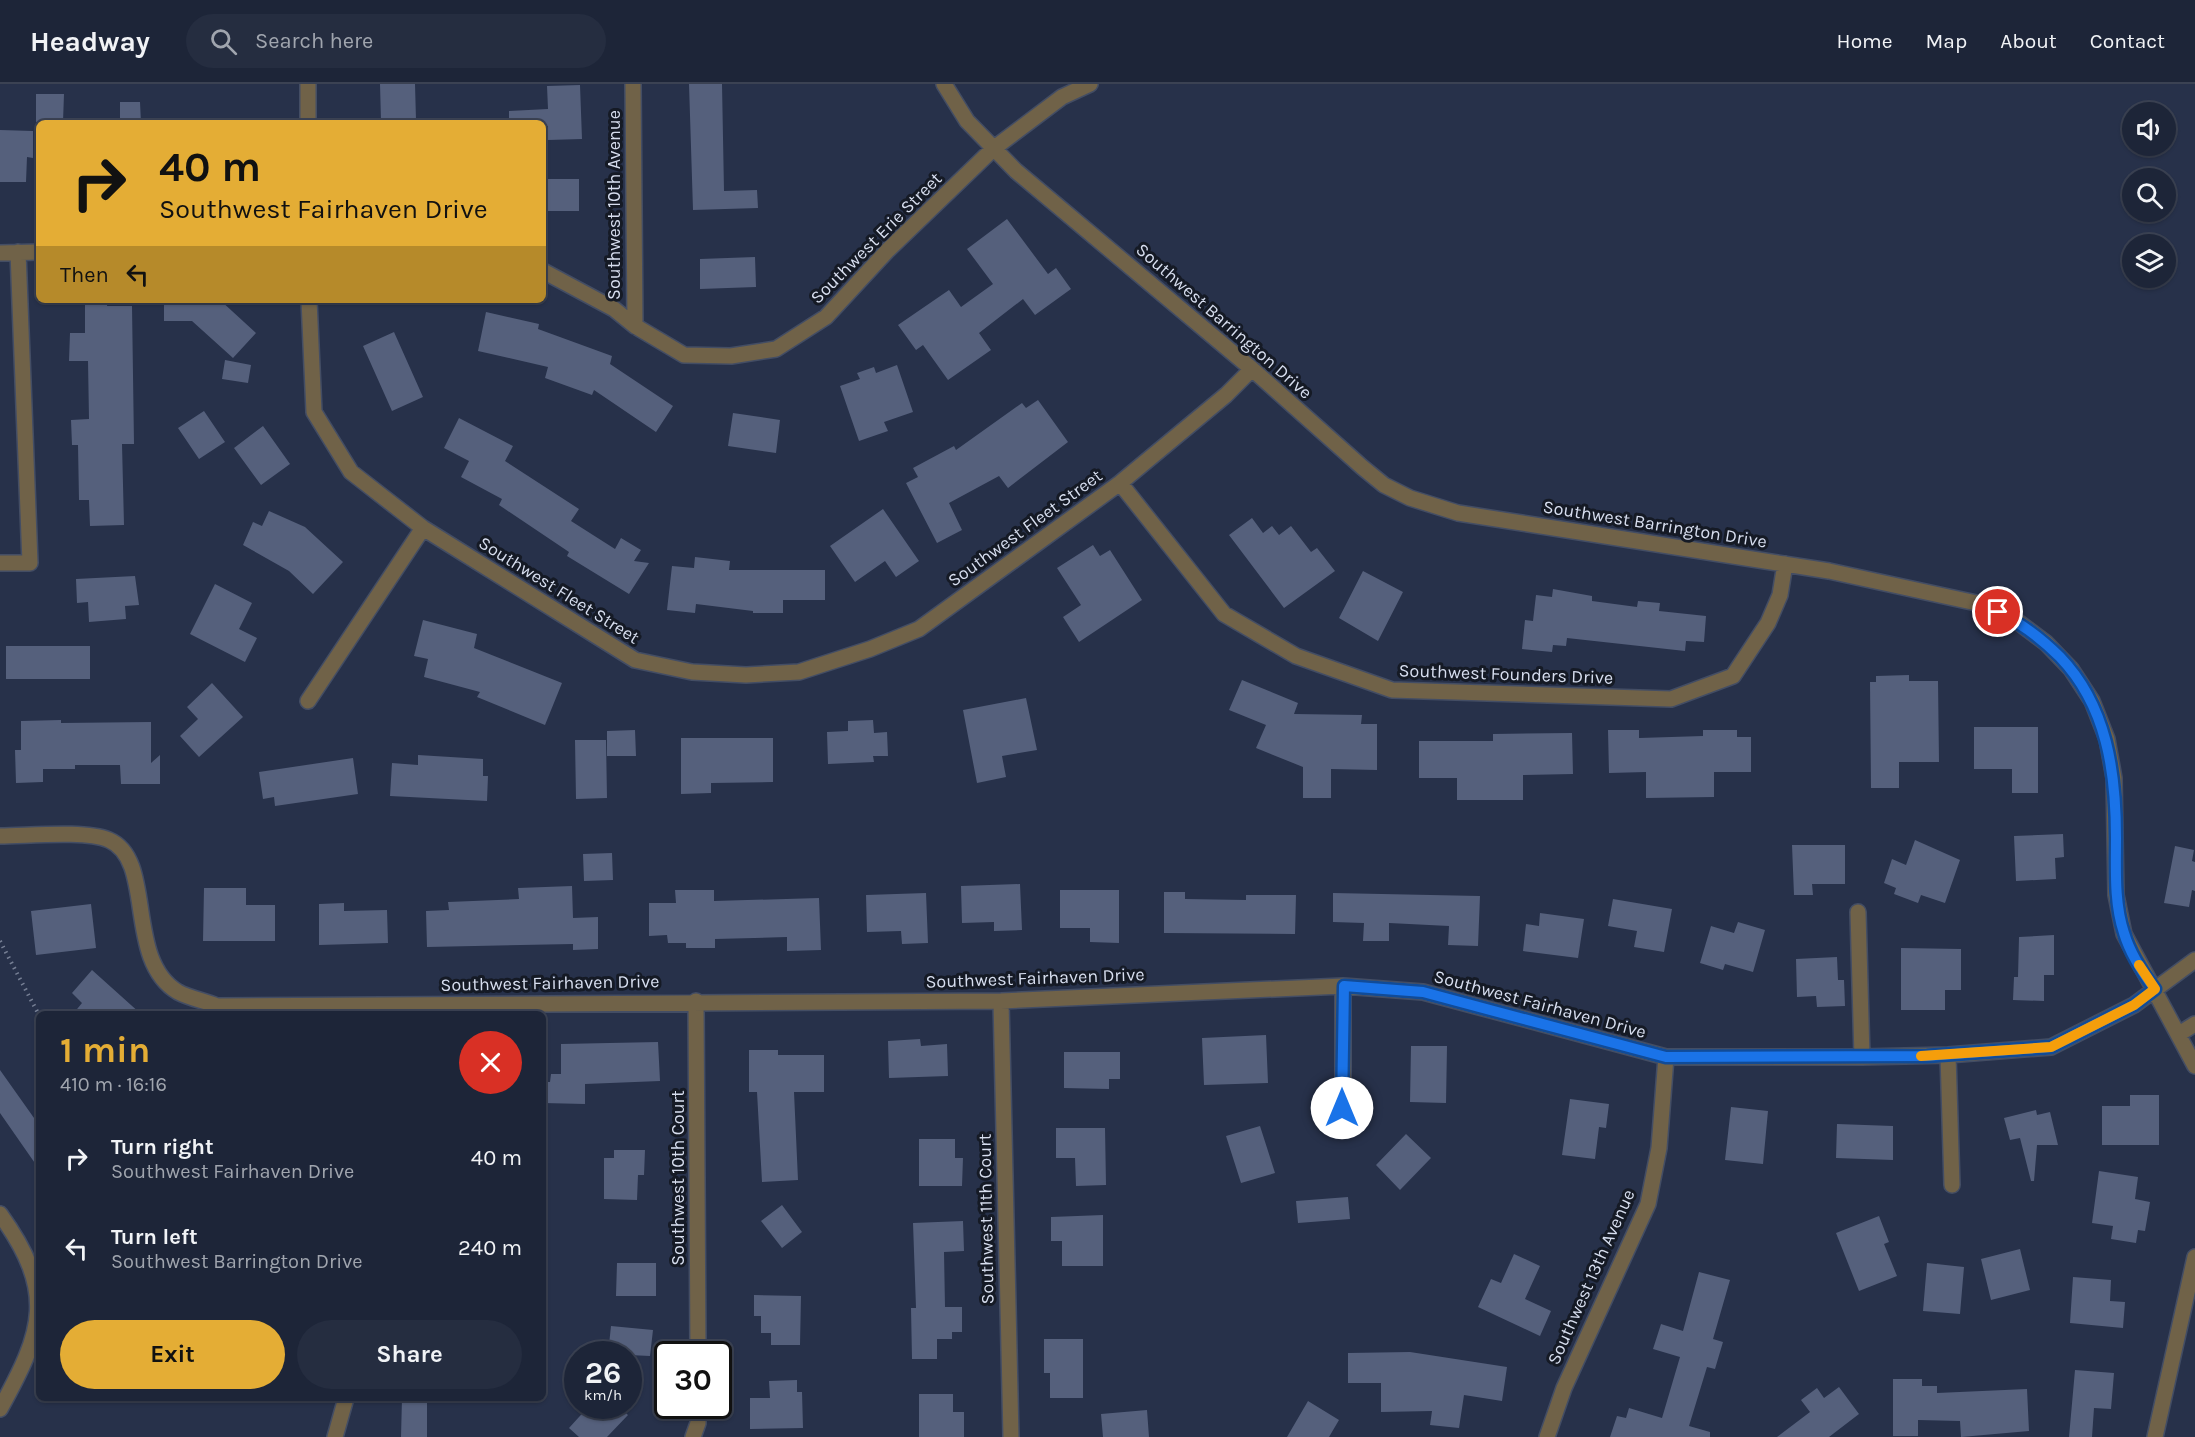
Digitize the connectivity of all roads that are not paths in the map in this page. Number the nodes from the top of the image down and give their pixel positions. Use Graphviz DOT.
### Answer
graph roads {
  1 [pos="308,84"];
  2 [pos="633,84"];
  3 [pos="944,84"];
  4 [pos="1090,84"];
  5 [pos="308,120"];
  6 [pos="993,149"];
  7 [pos="0,252"];
  8 [pos="18,252"];
  9 [pos="36,252"];
  10 [pos="546,273"];
  11 [pos="309,303"];
  12 [pos="635,326"];
  13 [pos="1252,369"];
  14 [pos="1120,483"];
  15 [pos="423,528"];
  16 [pos="0,563"];
  17 [pos="1785,564"];
  18 [pos="308,701"];
  19 [pos="0,836"];
  20 [pos="1858,912"];
  21 [pos="2195,960"];
  22 [pos="1344,986"];
  23 [pos="2155,989"];
  24 [pos="696,1001"];
  25 [pos="1001,1001"];
  26 [pos="401,1009"];
  27 [pos="2195,1024"];
  28 [pos="2179,1034"];
  29 [pos="1948,1055"];
  30 [pos="1666,1057"];
  31 [pos="1862,1058"];
  32 [pos="2195,1066"];
  33 [pos="1342,1108"];
  34 [pos="1952,1185"];
  35 [pos="0,1214"];
  36 [pos="2195,1257"];
  37 [pos="36,1283"];
  38 [pos="36,1332"];
  39 [pos="698,1341"];
  40 [pos="345,1401"];
  41 [pos="0,1409"];
  42 [pos="699,1419"];
  43 [pos="335,1437"];
  44 [pos="693,1437"];
  45 [pos="1011,1437"];
  46 [pos="1547,1437"];
  47 [pos="2155,1437"];
  1 -- 5 [label="street"];
  2 -- 12 [label="street, Southwest 10th Avenue"];
  3 -- 6 [label="street, Southwest Barrington Drive"];
  4 -- 6 [label="street, Southwest Erie Street"];
  6 -- 12 [label="street, Southwest Erie Street"];
  6 -- 13 [label="street, Southwest Barrington Drive"];
  7 -- 8 [label="street"];
  8 -- 9 [label="street"];
  8 -- 16 [label="street"];
  10 -- 12 [label="street, Southwest Erie Street"];
  11 -- 15 [label="street, Southwest Fleet Street"];
  13 -- 14 [label="street, Southwest Fleet Street"];
  13 -- 17 [label="street, Southwest Barrington Drive"];
  14 -- 15 [label="street, Southwest Fleet Street"];
  14 -- 17 [label="street, Southwest Founders Drive"];
  15 -- 18 [label="street"];
  17 -- 23 [label="street, Southwest Barrington Drive"];
  19 -- 26 [label="street, Southwest Fairhaven Drive"];
  20 -- 31 [label="street"];
  21 -- 23 [label="street, Southwest Fairhaven Drive"];
  22 -- 25 [label="street, Southwest Fairhaven Drive"];
  22 -- 30 [label="street, Southwest Fairhaven Drive"];
  22 -- 33 [label="street"];
  23 -- 28 [label="street, Southwest Barrington Drive"];
  23 -- 29 [label="street, Southwest Fairhaven Drive"];
  24 -- 25 [label="street, Southwest Fairhaven Drive"];
  24 -- 26 [label="street, Southwest Fairhaven Drive"];
  24 -- 39 [label="street, Southwest 10th Court"];
  25 -- 45 [label="street, Southwest 11th Court"];
  27 -- 28 [label="street"];
  28 -- 32 [label="street, Southwest Barrington Drive"];
  29 -- 31 [label="street, Southwest Fairhaven Drive"];
  29 -- 34 [label="street"];
  30 -- 31 [label="street, Southwest Fairhaven Drive"];
  30 -- 46 [label="street, Southwest 13th Avenue"];
  35 -- 37 [label="street"];
  36 -- 47 [label="street"];
  38 -- 41 [label="street"];
  40 -- 43 [label="street"];
  42 -- 44 [label="street"];
}
